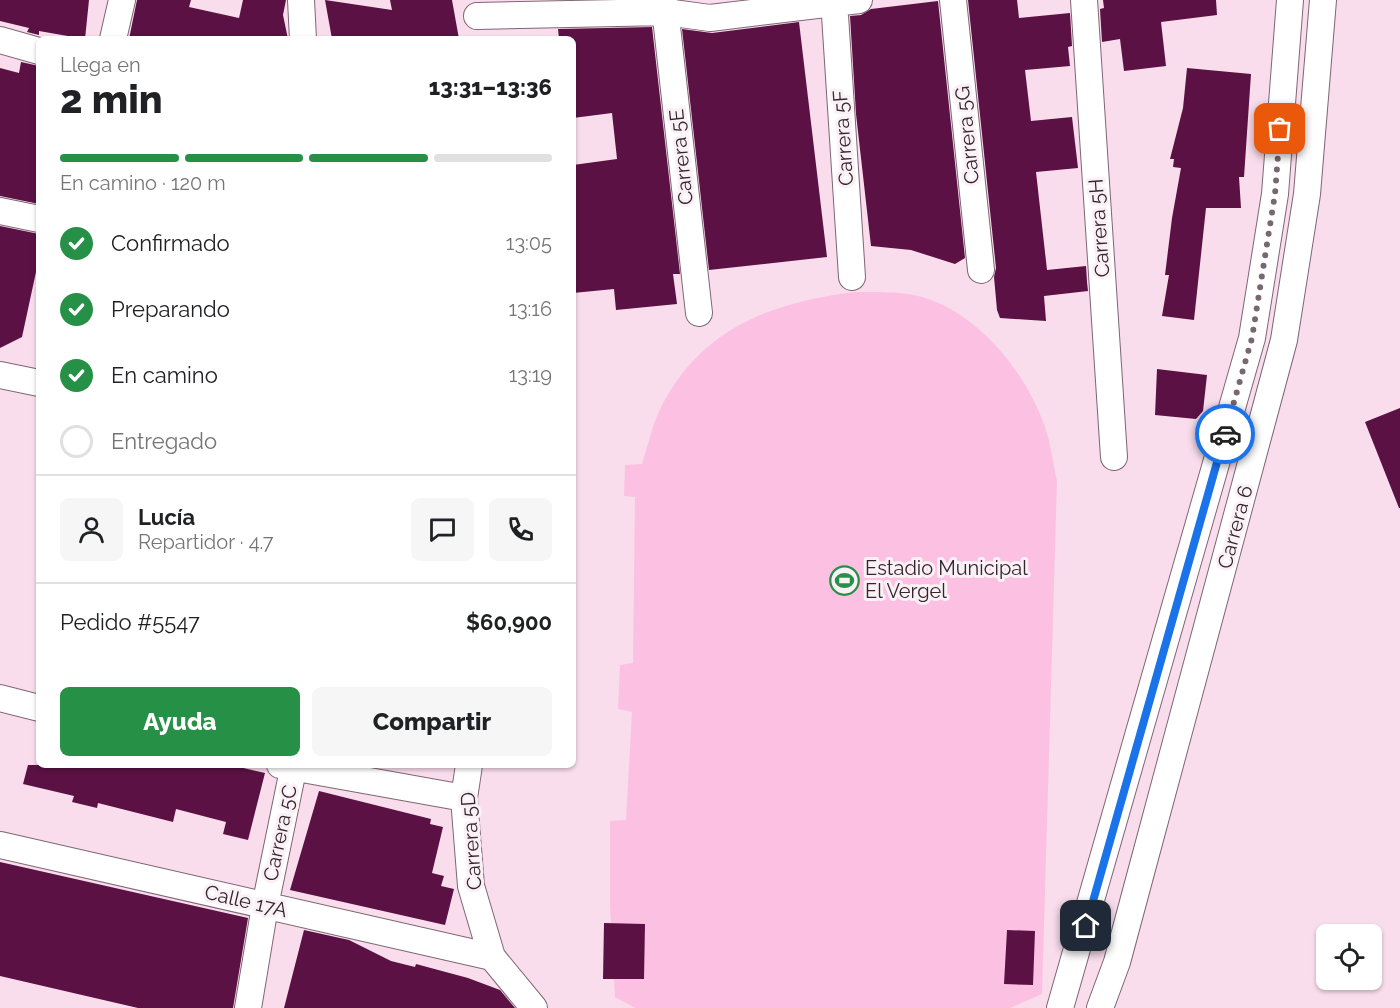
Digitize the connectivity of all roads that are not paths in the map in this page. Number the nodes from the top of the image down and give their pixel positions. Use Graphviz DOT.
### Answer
graph roads {
  1 [pos="122,0"];
  2 [pos="301,0"];
  3 [pos="860,0"];
  4 [pos="953,0"];
  5 [pos="1084,0"];
  6 [pos="1290,0"];
  7 [pos="1323,0"];
  8 [pos="834,2"];
  9 [pos="665,6"];
  10 [pos="477,18"];
  11 [pos="114,36"];
  12 [pos="303,36"];
  13 [pos="0,40"];
  14 [pos="36,50"];
  15 [pos="0,211"];
  16 [pos="36,218"];
  17 [pos="981,270"];
  18 [pos="852,276"];
  19 [pos="699,313"];
  20 [pos="0,375"];
  21 [pos="36,382"];
  22 [pos="1114,457"];
  23 [pos="0,698"];
  24 [pos="36,707"];
  25 [pos="289,768"];
  26 [pos="300,768"];
  27 [pos="469,768"];
  28 [pos="464,798"];
  29 [pos="0,845"];
  30 [pos="265,906"];
  31 [pos="492,957"];
  32 [pos="248,1008"];
  33 [pos="534,1008"];
  34 [pos="1060,1008"];
  35 [pos="1100,1008"];
  1 -- 11 [label="street"];
  2 -- 12 [label="street"];
  3 -- 8 [label="street"];
  4 -- 17 [label="street, Carrera 5G"];
  5 -- 22 [label="street, Carrera 5H"];
  6 -- 34 [label="street, Carrera 6"];
  7 -- 35 [label="street, Carrera 6"];
  8 -- 9 [label="street"];
  8 -- 18 [label="street, Carrera 5F"];
  9 -- 10 [label="street"];
  9 -- 19 [label="street, Carrera 5E"];
  13 -- 14 [label="street"];
  15 -- 16 [label="street"];
  20 -- 21 [label="street"];
  23 -- 24 [label="street"];
  25 -- 30 [label="street, Carrera 5C"];
  26 -- 28 [label="street"];
  27 -- 28 [label="street, Carrera 5D"];
  28 -- 31 [label="street, Carrera 5D"];
  29 -- 30 [label="street, Calle 17A"];
  30 -- 31 [label="street, Calle 17A"];
  30 -- 32 [label="street, Carrera 5C"];
  31 -- 33 [label="street, Carrera 5D"];
}
